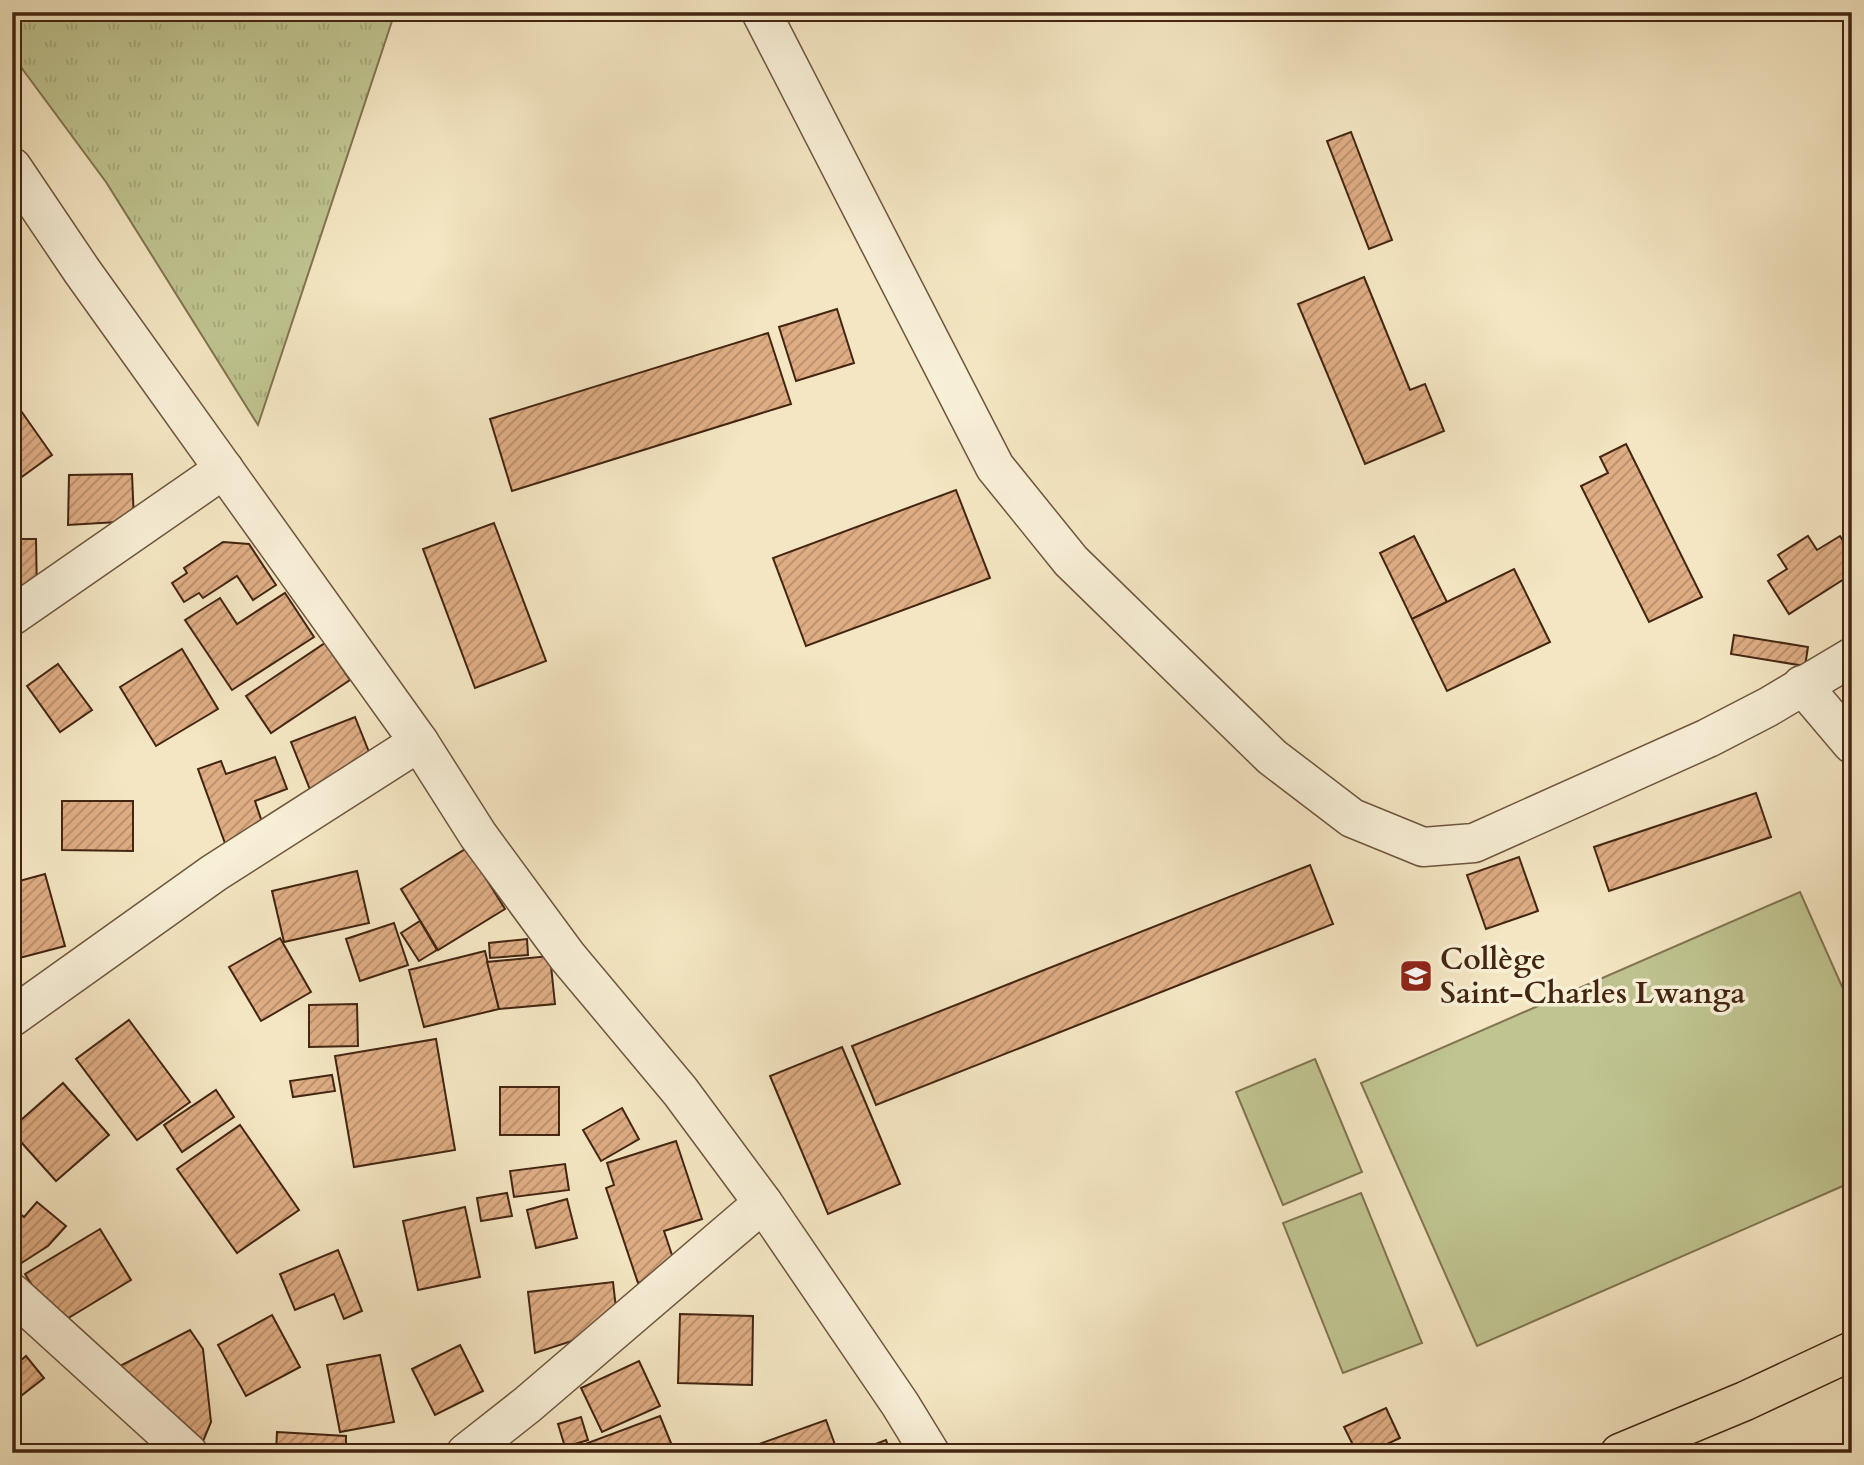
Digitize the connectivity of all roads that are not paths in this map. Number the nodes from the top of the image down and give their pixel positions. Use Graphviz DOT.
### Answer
graph roads {
  1 [pos="761,12"];
  2 [pos="12,167"];
  3 [pos="224,468"];
  4 [pos="12,616"];
  5 [pos="1852,657"];
  6 [pos="1802,685"];
  7 [pos="419,742"];
  8 [pos="1852,744"];
  9 [pos="12,1017"];
  10 [pos="763,1203"];
  11 [pos="12,1293"];
  12 [pos="1852,1351"];
  13 [pos="188,1453"];
  14 [pos="466,1453"];
  15 [pos="930,1453"];
  16 [pos="1620,1453"];
  1 -- 6 [label="street"];
  2 -- 3 [label="street"];
  3 -- 4 [label="street"];
  3 -- 7 [label="street"];
  5 -- 6 [label="street"];
  6 -- 8 [label="street"];
  7 -- 9 [label="street"];
  7 -- 10 [label="street"];
  10 -- 14 [label="street"];
  10 -- 15 [label="street"];
  11 -- 13 [label="street"];
  12 -- 16 [label="main road"];
}
